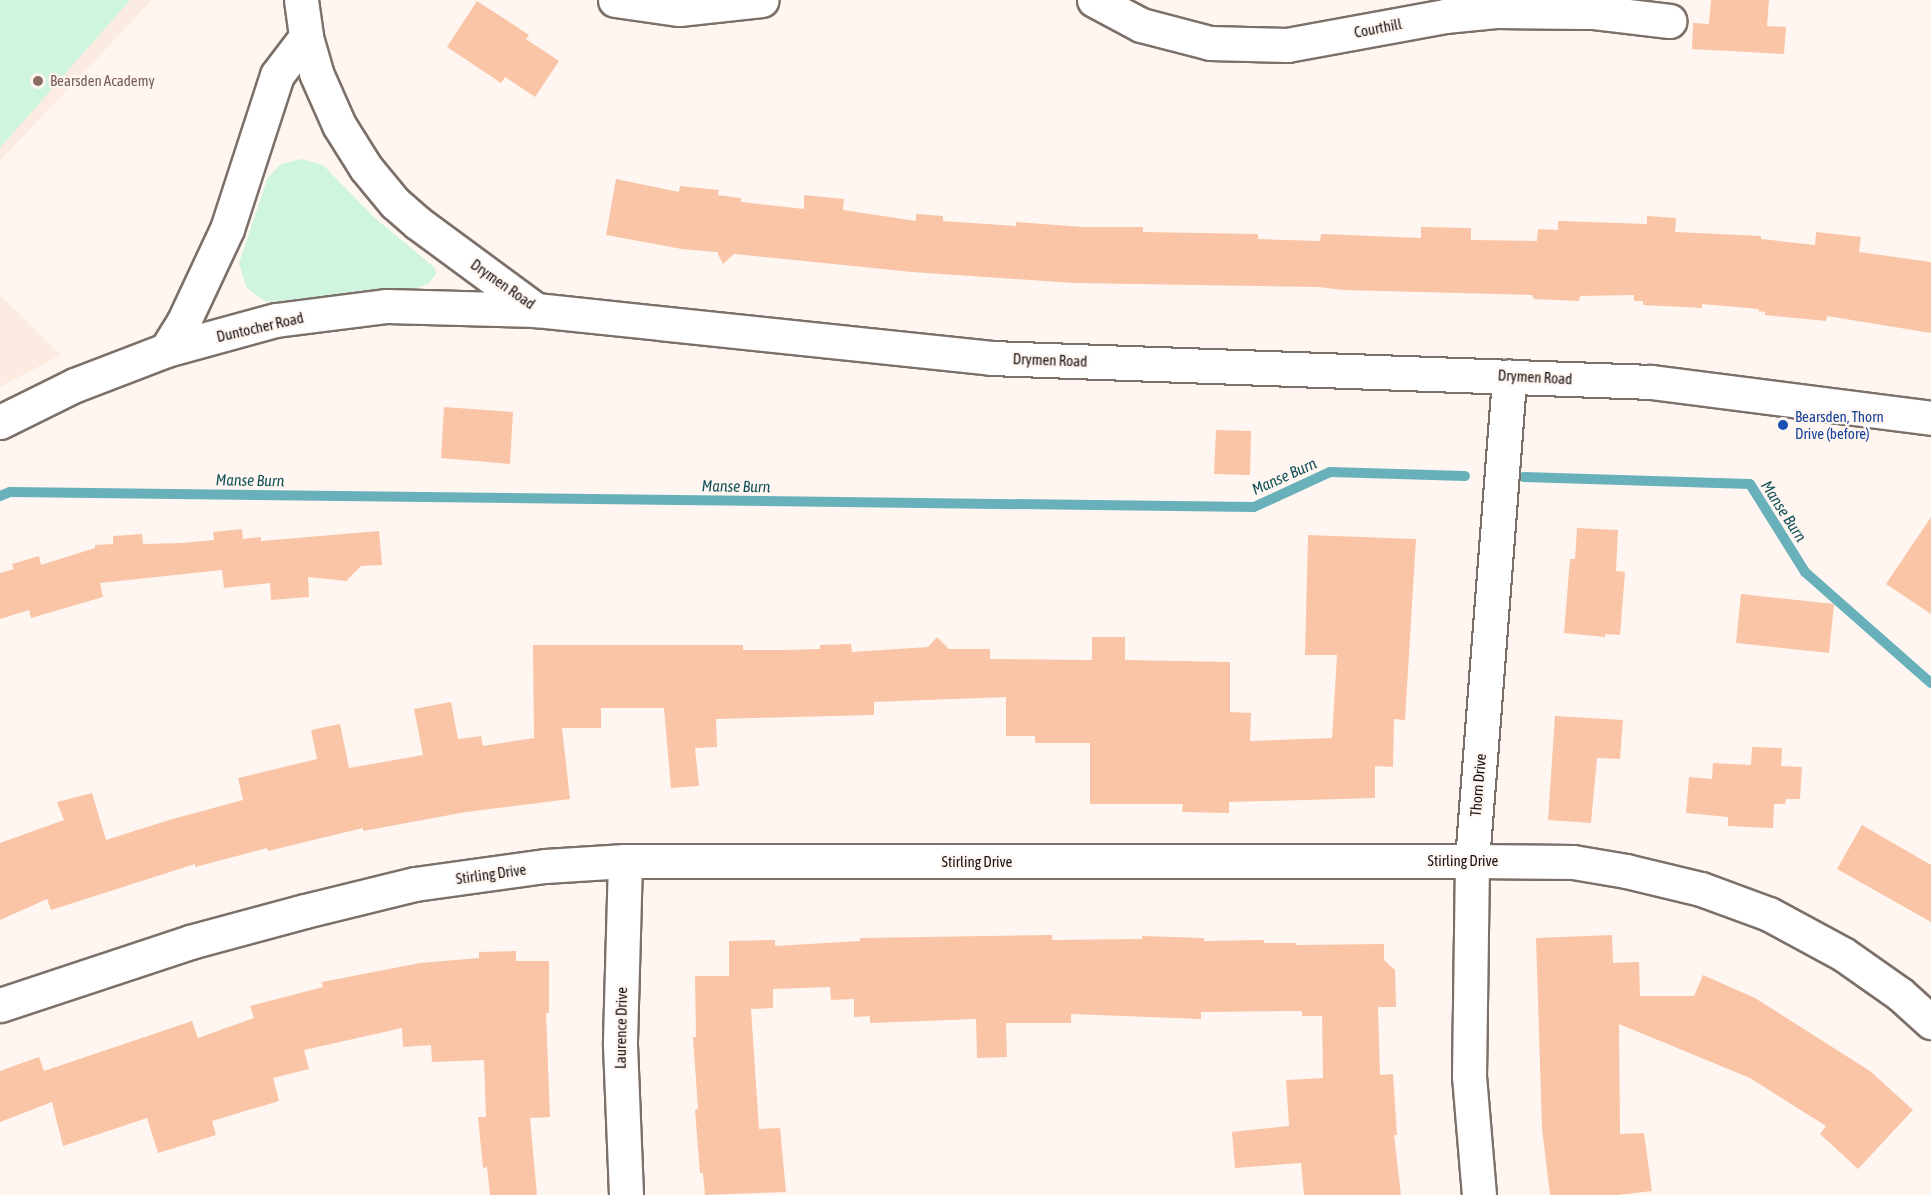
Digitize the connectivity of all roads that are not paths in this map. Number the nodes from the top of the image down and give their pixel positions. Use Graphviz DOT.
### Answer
graph roads {
  1 [pos="302,0"];
  2 [pos="615,0"];
  3 [pos="762,0"];
  4 [pos="1094,0"];
  5 [pos="1669,21"];
  6 [pos="306,37"];
  7 [pos="536,310"];
  8 [pos="166,350"];
  9 [pos="1509,375"];
  10 [pos="1931,418"];
  11 [pos="0,422"];
  12 [pos="625,861"];
  13 [pos="1472,861"];
  14 [pos="0,1005"];
  15 [pos="1931,1022"];
  16 [pos="626,1195"];
  17 [pos="1479,1195"];
  1 -- 6 [label="street, Drymen Road"];
  2 -- 3 [label="street"];
  4 -- 5 [label="street, Courthill"];
  6 -- 7 [label="street, Drymen Road"];
  6 -- 8 [label="street"];
  7 -- 8 [label="street, Duntocher Road"];
  7 -- 9 [label="street, Drymen Road"];
  8 -- 11 [label="street, Duntocher Road"];
  9 -- 10 [label="street, Drymen Road"];
  9 -- 13 [label="street, Thorn Drive"];
  12 -- 13 [label="street, Stirling Drive"];
  12 -- 14 [label="street, Stirling Drive"];
  12 -- 16 [label="street, Laurence Drive"];
  13 -- 15 [label="street, Stirling Drive"];
  13 -- 17 [label="street, Thorn Drive"];
}
